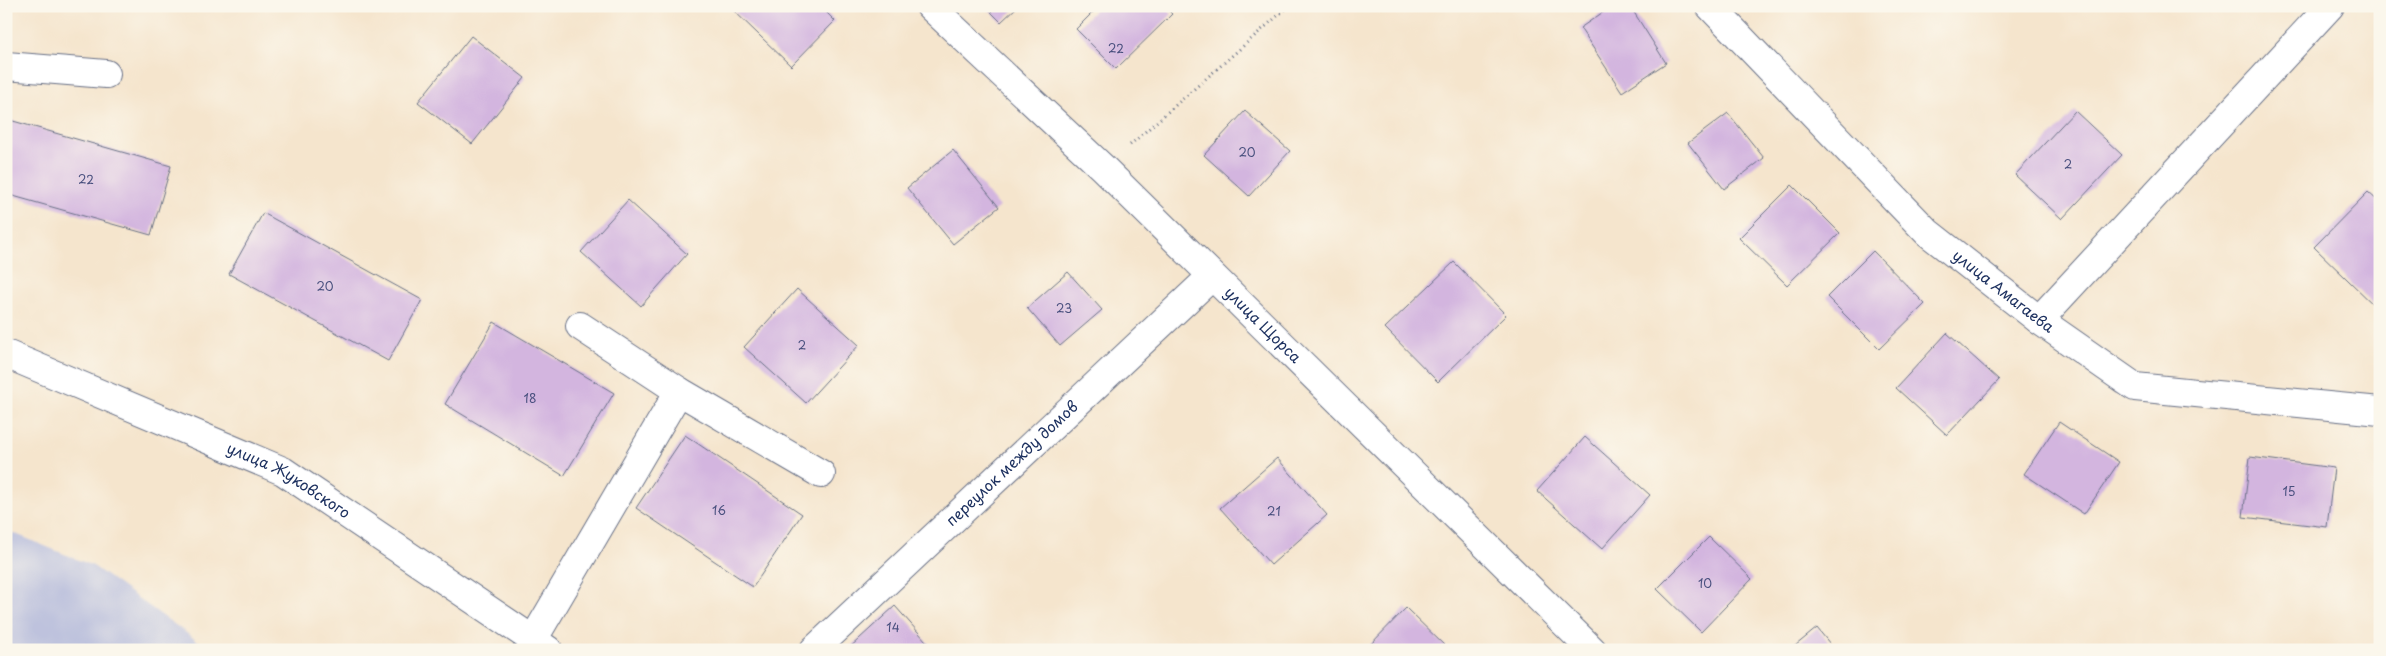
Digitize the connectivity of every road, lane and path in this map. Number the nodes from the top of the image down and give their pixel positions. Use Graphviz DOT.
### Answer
graph roads {
  1 [pos="930,6"];
  2 [pos="1289,6"];
  3 [pos="1710,6"];
  4 [pos="2330,6"];
  5 [pos="6,66"];
  6 [pos="106,74"];
  7 [pos="1103,168"];
  8 [pos="1212,276"];
  9 [pos="2040,320"];
  10 [pos="580,326"];
  11 [pos="6,354"];
  12 [pos="679,391"];
  13 [pos="2380,411"];
  14 [pos="821,474"];
  15 [pos="541,645"];
  16 [pos="814,650"];
  17 [pos="1592,650"];
  1 -- 7 [label="street, улица Щорса"];
  2 -- 7 [label="path"];
  3 -- 9 [label="street, улица Амагаева"];
  4 -- 9 [label="street"];
  5 -- 6 [label="street"];
  7 -- 8 [label="street, улица Щорса"];
  8 -- 16 [label="street, переулок между домов"];
  8 -- 17 [label="street, улица Щорса"];
  9 -- 13 [label="street, улица Амагаева"];
  10 -- 12 [label="street"];
  11 -- 15 [label="street, улица Жуковского"];
  12 -- 14 [label="street"];
  12 -- 15 [label="street"];
}
